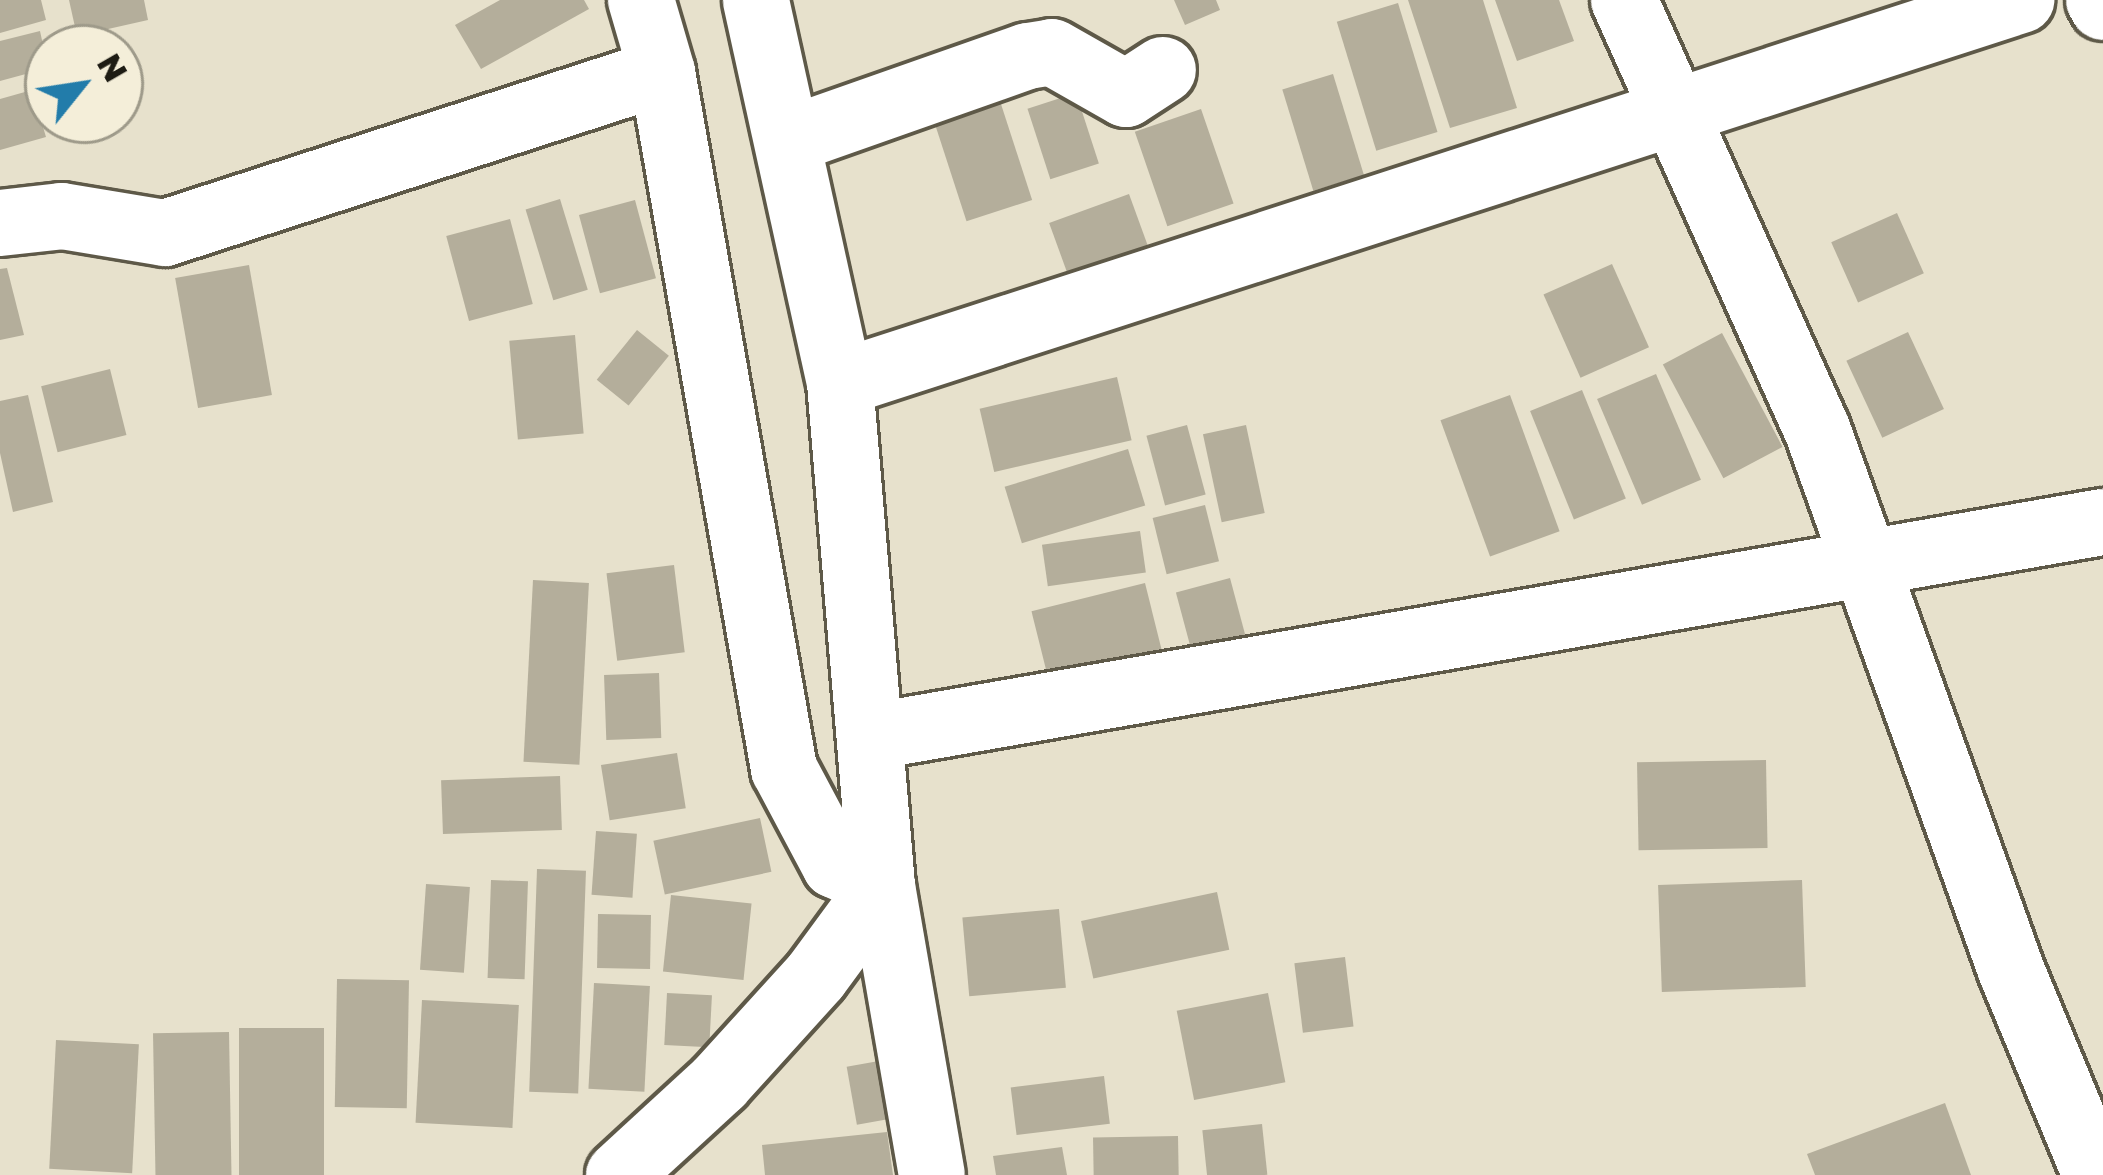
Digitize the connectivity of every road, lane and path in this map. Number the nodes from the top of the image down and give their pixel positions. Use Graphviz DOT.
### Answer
graph roads {
  1 [pos="641,0"];
  2 [pos="756,0"];
  3 [pos="1624,0"];
  4 [pos="2021,0"];
  5 [pos="1163,70"];
  6 [pos="662,72"];
  7 [pos="1669,114"];
  8 [pos="792,139"];
  9 [pos="0,223"];
  10 [pos="840,383"];
  11 [pos="2103,522"];
  12 [pos="1859,560"];
  13 [pos="875,736"];
  14 [pos="882,886"];
  15 [pos="619,1175"];
  16 [pos="932,1175"];
  17 [pos="2096,1175"];
  1 -- 6 [label="street"];
  2 -- 8 [label="street"];
  3 -- 7 [label="street"];
  4 -- 7 [label="street"];
  5 -- 8 [label="street"];
  6 -- 9 [label="street"];
  6 -- 14 [label="street"];
  7 -- 10 [label="street"];
  7 -- 12 [label="street"];
  8 -- 10 [label="street"];
  10 -- 13 [label="street"];
  11 -- 12 [label="street"];
  12 -- 13 [label="street"];
  12 -- 17 [label="street"];
  13 -- 14 [label="street"];
  14 -- 15 [label="street"];
  14 -- 16 [label="street"];
}
